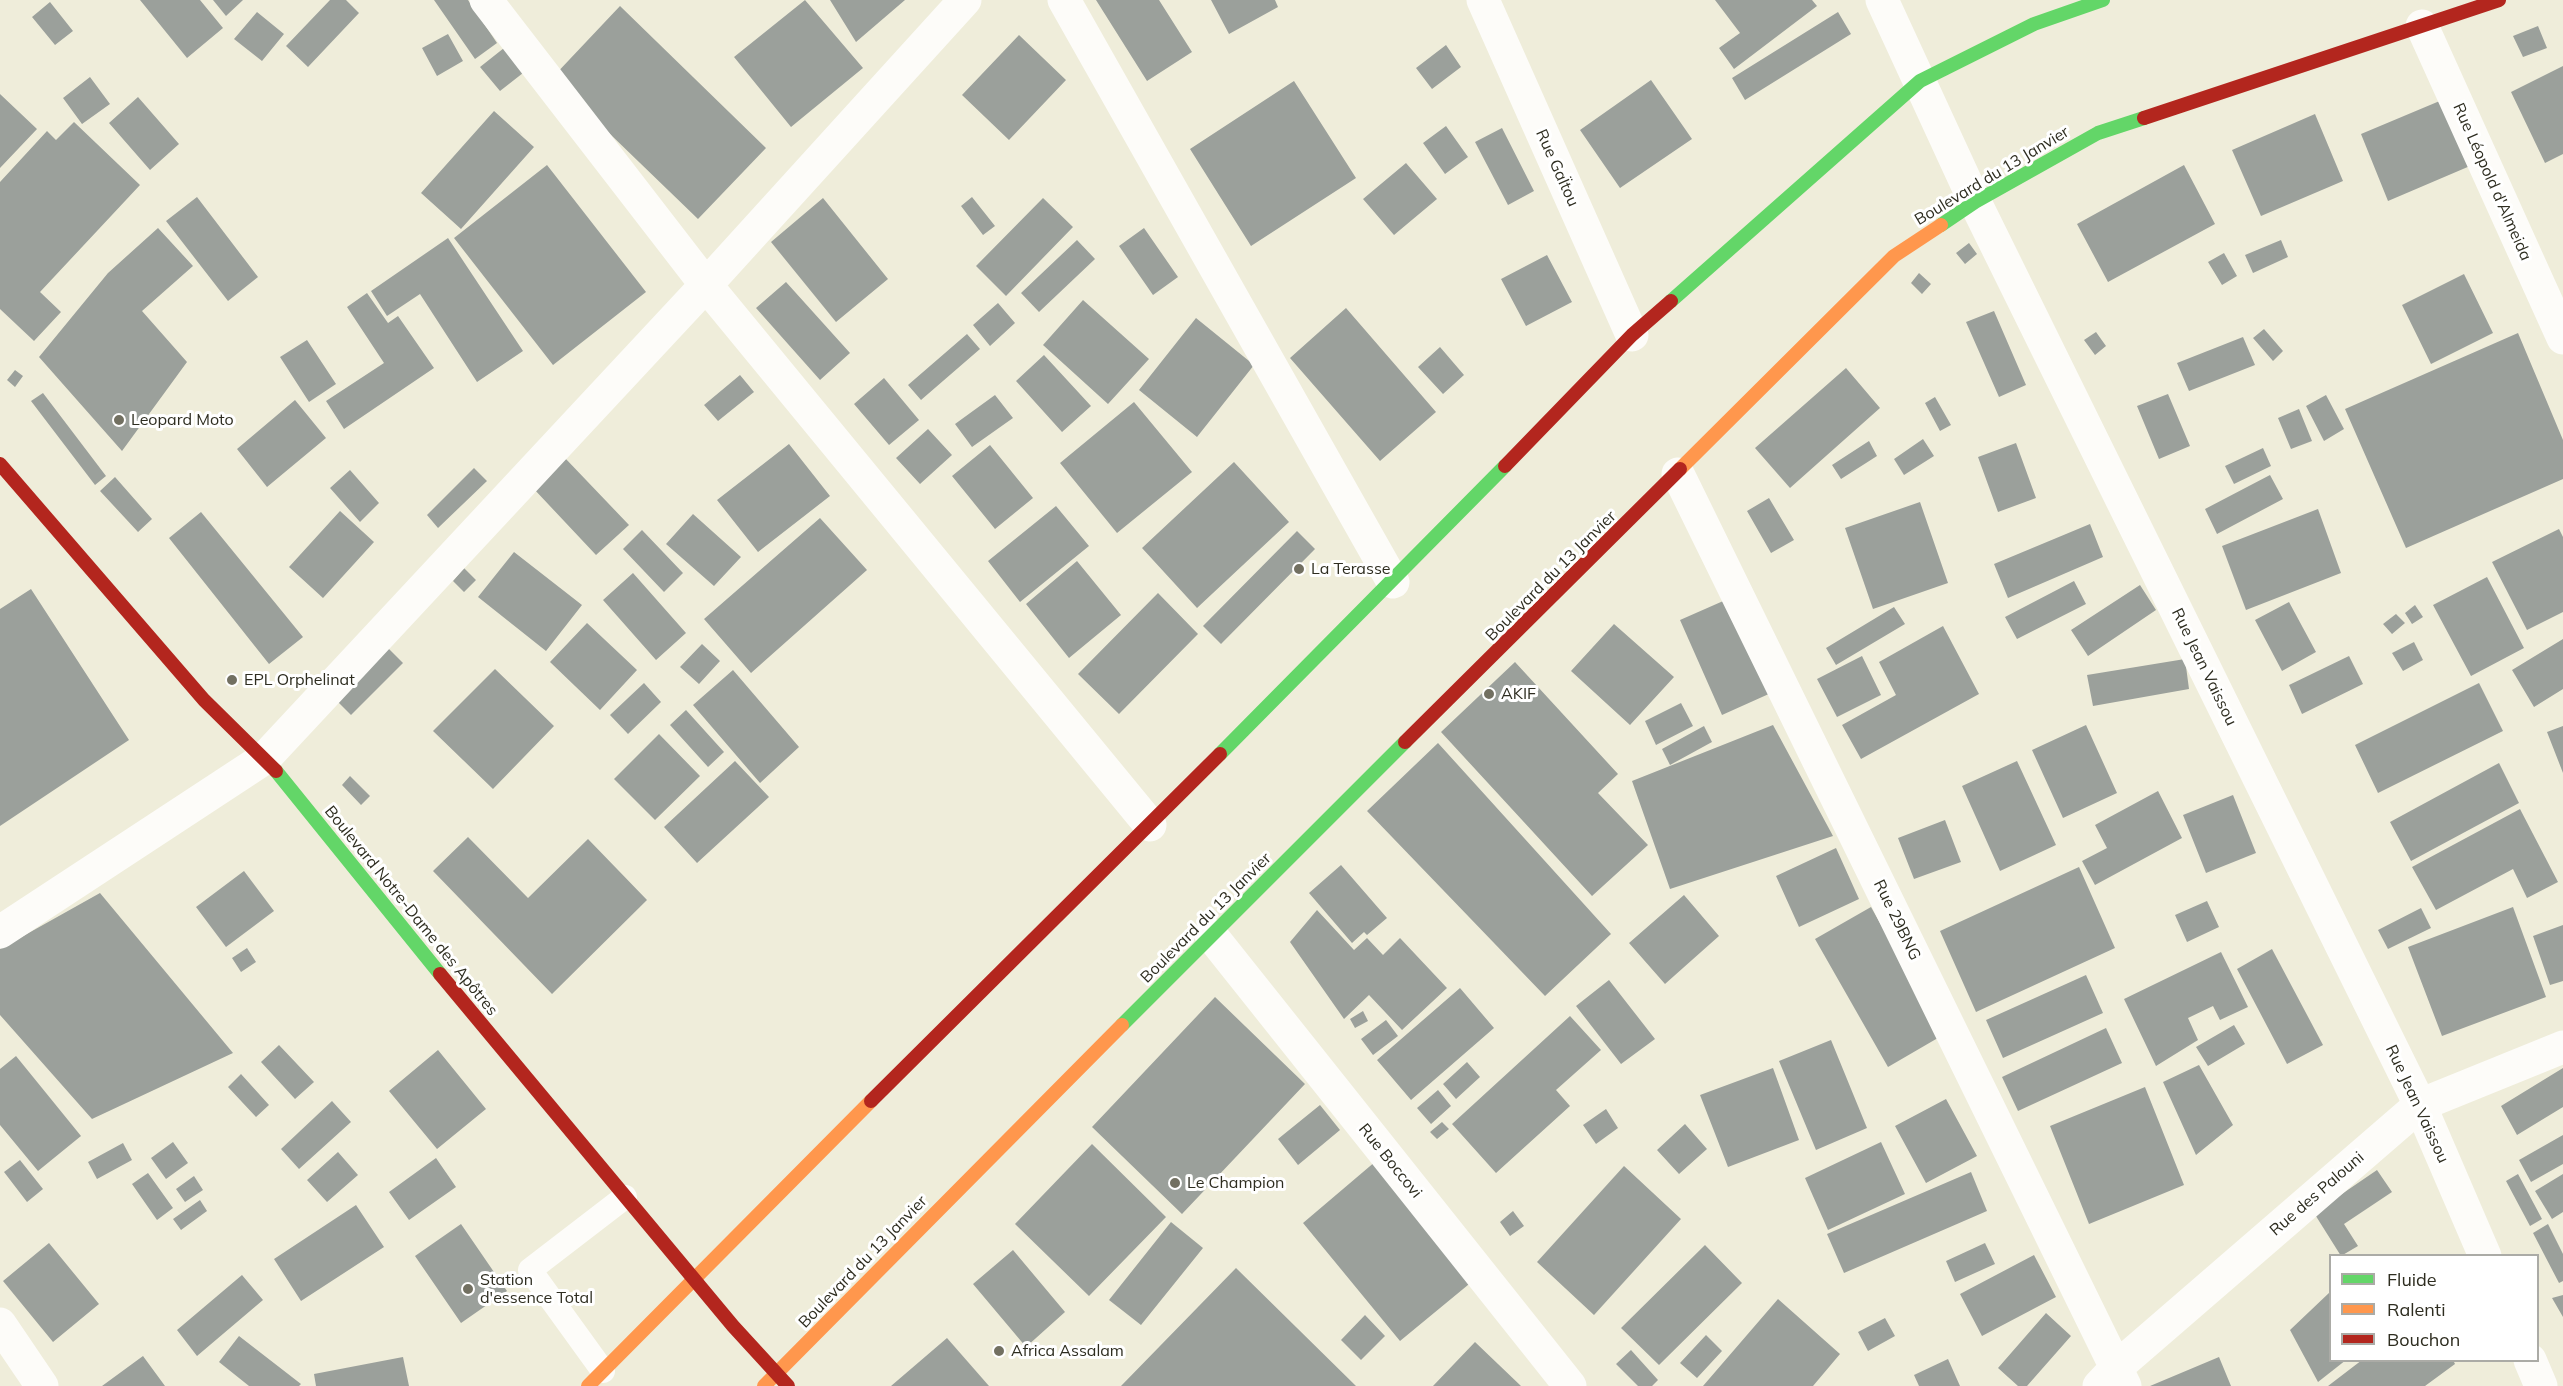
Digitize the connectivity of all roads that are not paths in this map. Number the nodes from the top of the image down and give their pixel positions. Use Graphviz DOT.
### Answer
graph roads {
  1 [pos="486,0"];
  2 [pos="965,0"];
  3 [pos="1064,0"];
  4 [pos="1483,0"];
  5 [pos="1882,0"];
  6 [pos="2103,0"];
  7 [pos="2499,0"];
  8 [pos="2422,26"];
  9 [pos="1920,81"];
  10 [pos="1975,202"];
  11 [pos="706,285"];
  12 [pos="1632,335"];
  13 [pos="2563,338"];
  14 [pos="0,464"];
  15 [pos="1678,474"];
  16 [pos="1393,582"];
  17 [pos="265,758"];
  18 [pos="1150,825"];
  19 [pos="0,932"];
  20 [pos="1211,936"];
  21 [pos="2563,1047"];
  22 [pos="2420,1105"];
  23 [pos="625,1197"];
  24 [pos="2484,1254"];
  25 [pos="693,1278"];
  26 [pos="0,1324"];
  27 [pos="2531,1362"];
  28 [pos="777,1373"];
  29 [pos="596,1378"];
  30 [pos="2114,1380"];
  31 [pos="42,1386"];
  32 [pos="764,1386"];
  33 [pos="788,1386"];
  34 [pos="1570,1386"];
  35 [pos="2541,1386"];
  1 -- 11 [label="street"];
  2 -- 11 [label="street"];
  3 -- 16 [label="street"];
  4 -- 12 [label="street, Rue GaÏtou"];
  5 -- 9 [label="street, Rue Jean Vaissou"];
  6 -- 9 [label="main road"];
  7 -- 8 [label="main road, Boulevard du 13 Janvier"];
  8 -- 10 [label="main road, Boulevard du 13 Janvier"];
  8 -- 13 [label="street, Rue Léopold d'Almeida"];
  9 -- 10 [label="street, Rue Jean Vaissou"];
  9 -- 12 [label="main road"];
  10 -- 15 [label="main road, Boulevard du 13 Janvier"];
  10 -- 22 [label="street, Rue Jean Vaissou"];
  11 -- 17 [label="street"];
  11 -- 18 [label="street"];
  12 -- 16 [label="main road"];
  14 -- 17 [label="main road, Boulevard Notre-Dame des Apôtres"];
  15 -- 20 [label="main road, Boulevard du 13 Janvier"];
  15 -- 30 [label="street, Rue 29BNG"];
  16 -- 18 [label="main road"];
  17 -- 19 [label="street"];
  17 -- 23 [label="main road, Boulevard Notre-Dame des Apôtres"];
  18 -- 25 [label="main road"];
  20 -- 28 [label="main road, Boulevard du 13 Janvier"];
  20 -- 34 [label="street, Rue Boccovi"];
  21 -- 22 [label="street, Rue des Palouni"];
  22 -- 24 [label="street, Rue Jean Vaissou"];
  22 -- 30 [label="street, Rue des Palouni"];
  23 -- 25 [label="main road, Boulevard Notre-Dame des Apôtres"];
  23 -- 29 [label="lane"];
  25 -- 28 [label="main road, Boulevard Notre-Dame des Apôtres"];
  25 -- 29 [label="main road"];
  26 -- 31 [label="street"];
  27 -- 35 [label="street"];
  28 -- 32 [label="main road, Boulevard du 13 Janvier"];
  28 -- 33 [label="main road, Boulevard Notre-Dame des Apôtres"];
}
